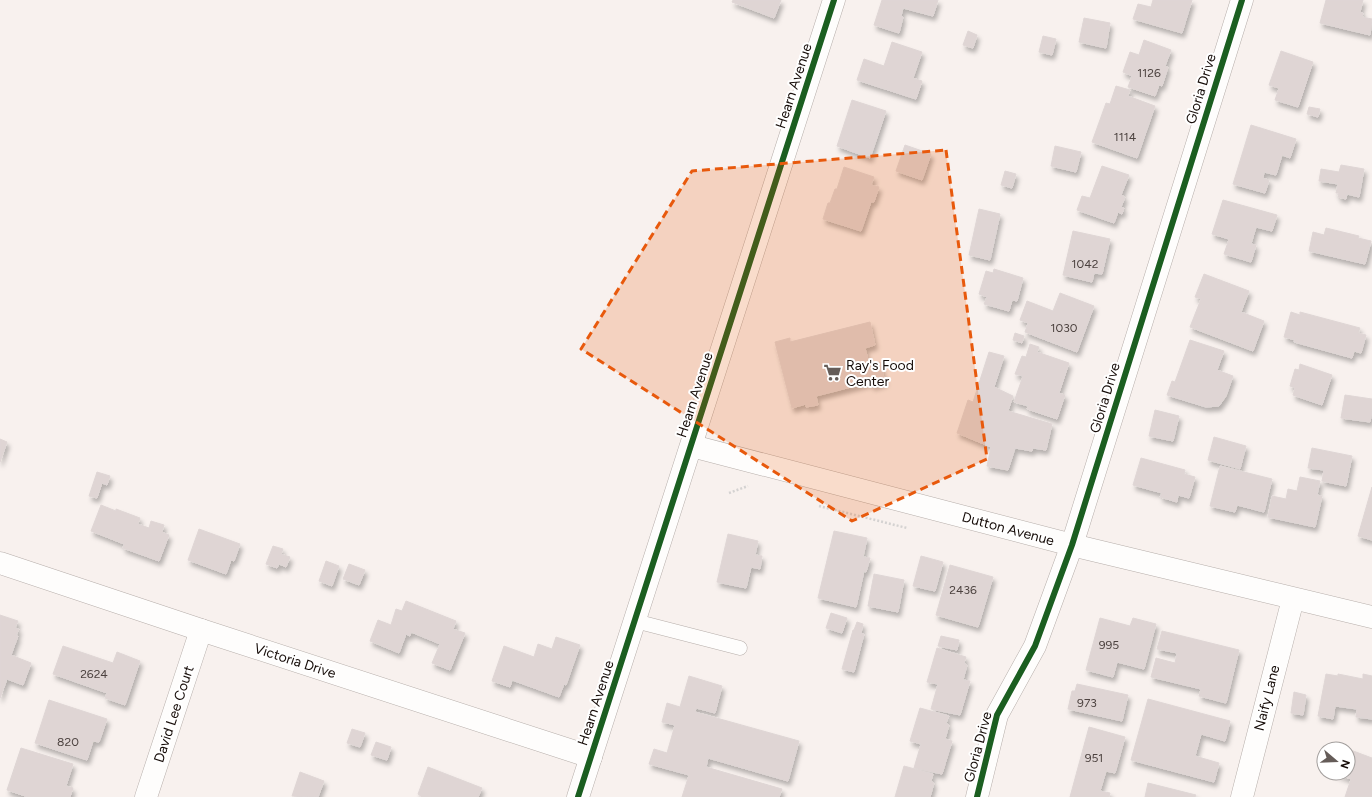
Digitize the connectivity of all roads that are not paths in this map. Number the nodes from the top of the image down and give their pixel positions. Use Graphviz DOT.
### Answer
graph roads {
  1 [pos="834,0"];
  2 [pos="1242,0"];
  3 [pos="692,446"];
  4 [pos="1072,545"];
  5 [pos="0,563"];
  6 [pos="1292,599"];
  7 [pos="1372,617"];
  8 [pos="635,621"];
  9 [pos="202,630"];
  10 [pos="740,648"];
  11 [pos="591,757"];
  12 [pos="146,797"];
  13 [pos="578,797"];
  14 [pos="977,797"];
  15 [pos="1242,797"];
  1 -- 3 [label="street, Hearn Avenue"];
  2 -- 4 [label="street, Gloria Drive"];
  3 -- 4 [label="street, Dutton Avenue"];
  3 -- 8 [label="street, Hearn Avenue"];
  4 -- 6 [label="street, Dutton Avenue"];
  4 -- 14 [label="street, Gloria Drive"];
  5 -- 9 [label="street, Victoria Drive"];
  6 -- 7 [label="street, Dutton Avenue"];
  6 -- 15 [label="street, Naify Lane"];
  8 -- 10 [label="lane"];
  8 -- 11 [label="street, Hearn Avenue"];
  9 -- 11 [label="street, Victoria Drive"];
  9 -- 12 [label="street, David Lee Court"];
  11 -- 13 [label="street, Hearn Avenue"];
}
